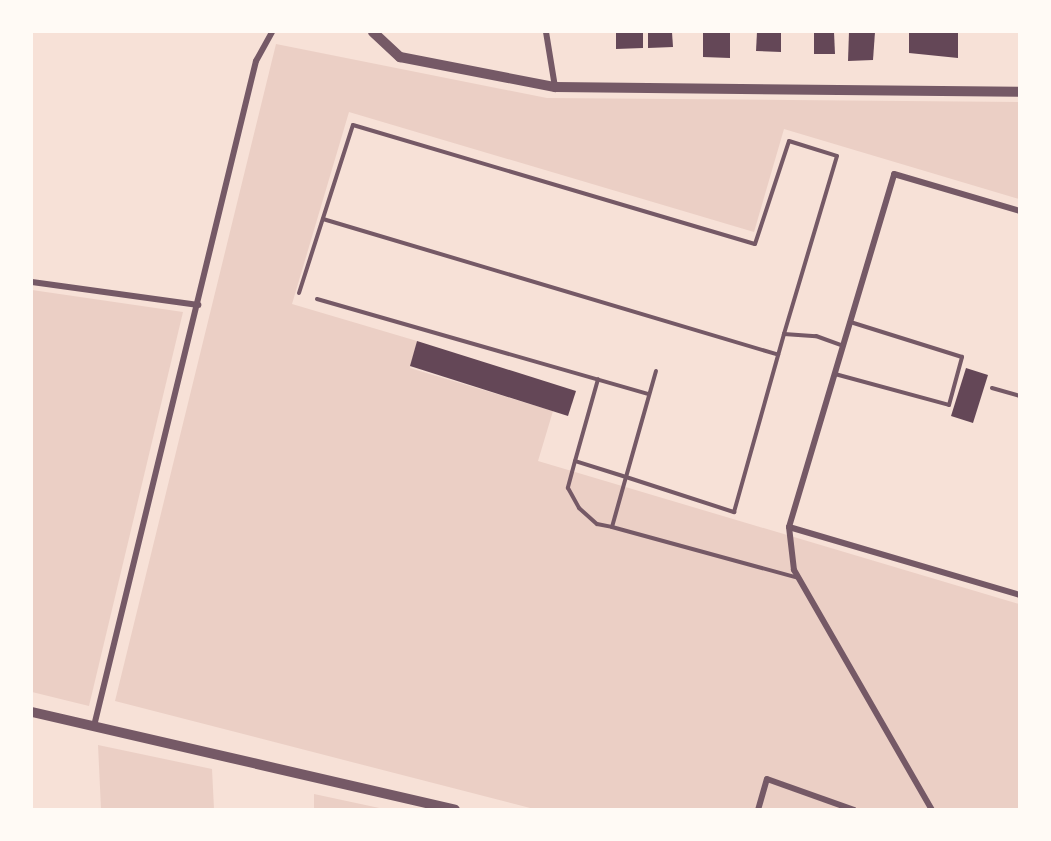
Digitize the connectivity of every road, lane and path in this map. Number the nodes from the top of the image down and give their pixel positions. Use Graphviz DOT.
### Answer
graph roads {
  1 [pos="272,32"];
  2 [pos="373,32"];
  3 [pos="546,32"];
  4 [pos="555,87"];
  5 [pos="1020,92"];
  6 [pos="1020,211"];
  7 [pos="323,219"];
  8 [pos="32,282"];
  9 [pos="299,293"];
  10 [pos="317,299"];
  11 [pos="198,304"];
  12 [pos="850,322"];
  13 [pos="784,334"];
  14 [pos="843,346"];
  15 [pos="778,355"];
  16 [pos="656,371"];
  17 [pos="835,374"];
  18 [pos="598,380"];
  19 [pos="992,388"];
  20 [pos="649,394"];
  21 [pos="1020,396"];
  22 [pos="575,461"];
  23 [pos="626,477"];
  24 [pos="612,527"];
  25 [pos="789,527"];
  26 [pos="799,578"];
  27 [pos="1020,595"];
  28 [pos="32,712"];
  29 [pos="94,726"];
  30 [pos="833,806"];
  31 [pos="455,810"];
  32 [pos="758,810"];
  33 [pos="854,810"];
  34 [pos="932,810"];
  1 -- 11 [label="street"];
  2 -- 4 [label="street"];
  3 -- 4 [label="street"];
  4 -- 5 [label="street"];
  6 -- 12 [label="street"];
  7 -- 9 [label="lane"];
  7 -- 13 [label="lane"];
  7 -- 15 [label="lane"];
  8 -- 11 [label="street"];
  10 -- 18 [label="lane"];
  11 -- 29 [label="street"];
  12 -- 14 [label="street"];
  12 -- 17 [label="lane"];
  13 -- 14 [label="lane"];
  13 -- 15 [label="lane"];
  14 -- 17 [label="street"];
  15 -- 23 [label="lane"];
  16 -- 20 [label="lane"];
  17 -- 25 [label="street"];
  18 -- 20 [label="lane"];
  18 -- 22 [label="lane"];
  19 -- 21 [label="lane"];
  20 -- 23 [label="lane"];
  22 -- 23 [label="lane"];
  22 -- 24 [label="lane"];
  23 -- 24 [label="lane"];
  24 -- 26 [label="lane"];
  25 -- 26 [label="street"];
  25 -- 27 [label="street"];
  26 -- 34 [label="street"];
  28 -- 29 [label="street"];
  29 -- 31 [label="street"];
  30 -- 32 [label="street"];
  30 -- 33 [label="street"];
}
